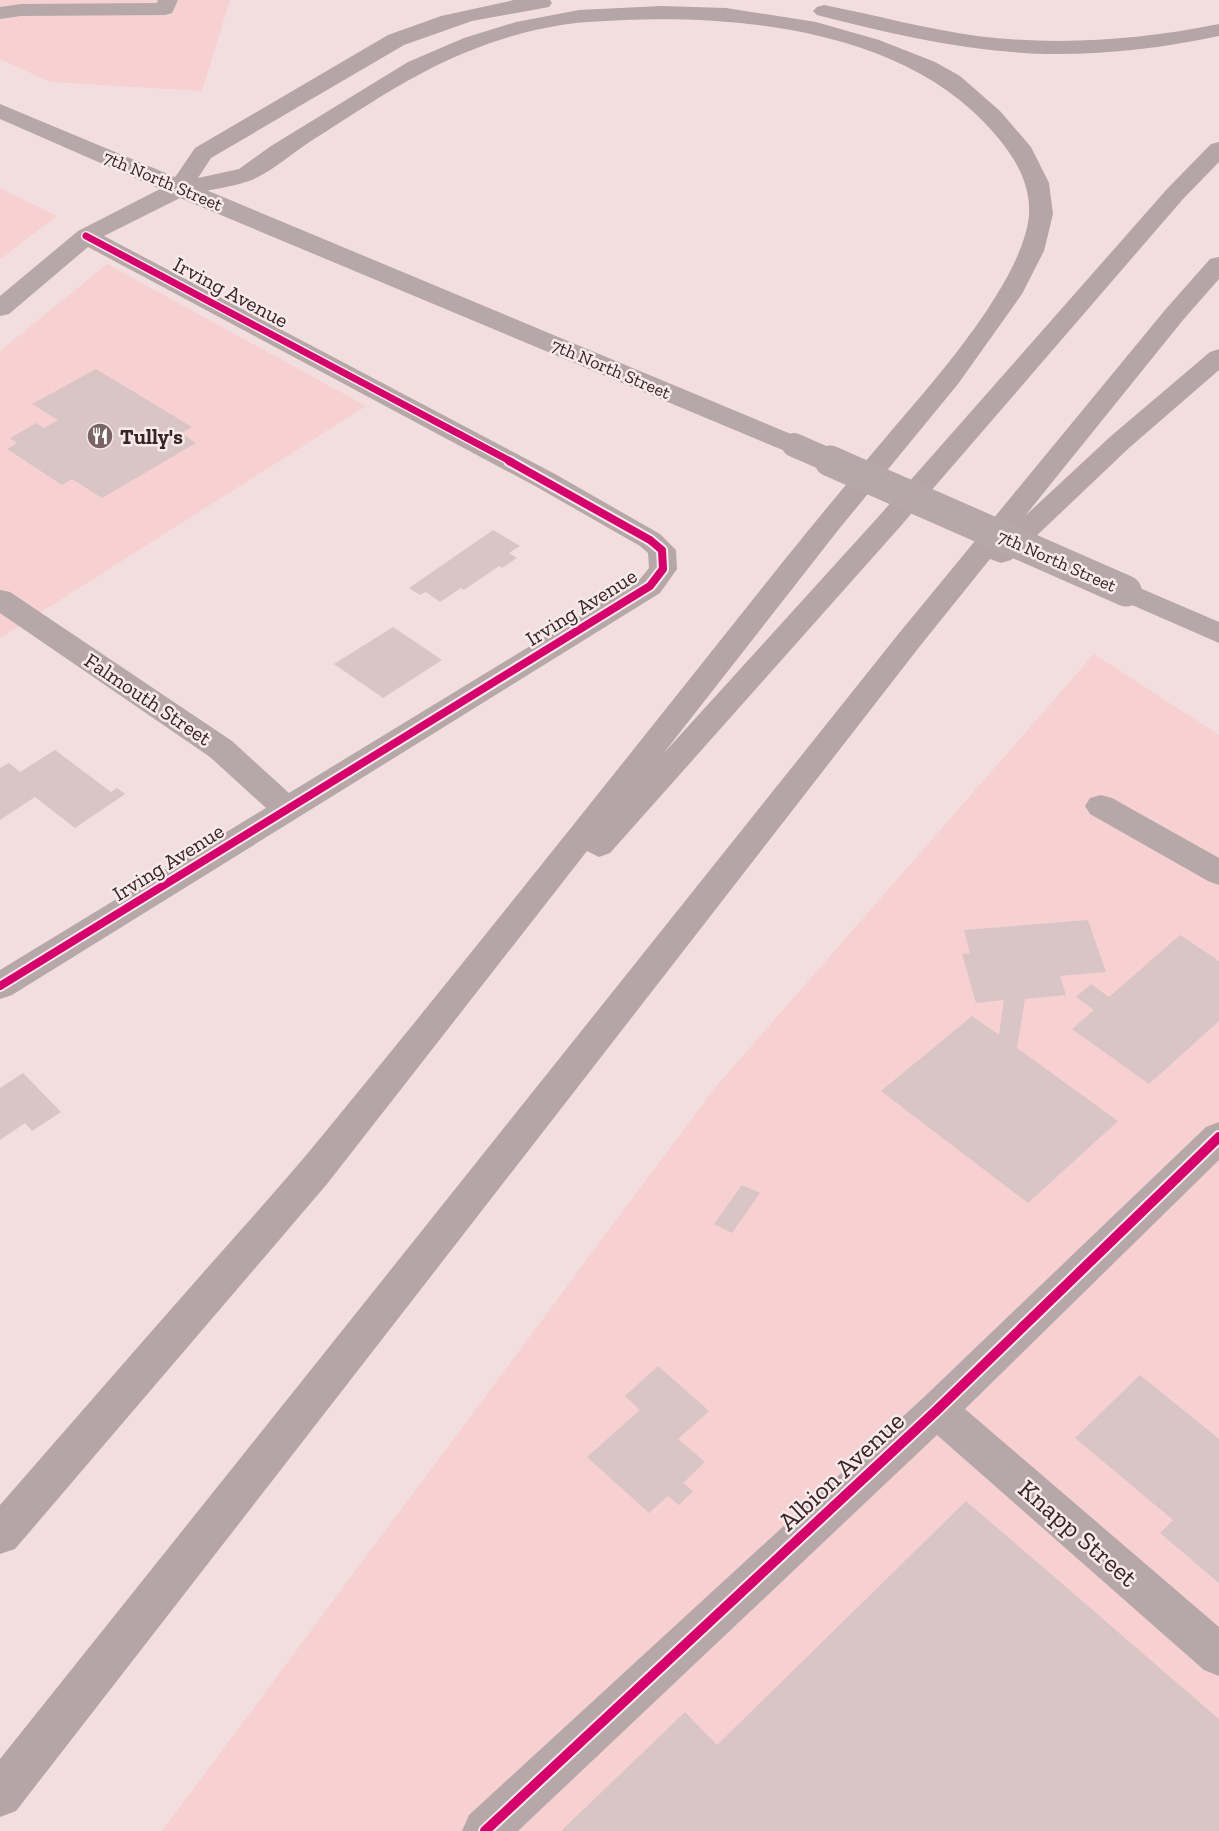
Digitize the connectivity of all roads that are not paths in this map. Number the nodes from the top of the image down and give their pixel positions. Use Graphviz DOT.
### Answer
graph roads {
  1 [pos="168,0"];
  2 [pos="583,0"];
  3 [pos="756,0"];
  4 [pos="90,4"];
  5 [pos="0,13"];
  6 [pos="1219,30"];
  7 [pos="0,111"];
  8 [pos="1219,149"];
  9 [pos="179,189"];
  10 [pos="86,236"];
  11 [pos="1219,264"];
  12 [pos="0,309"];
  13 [pos="1219,357"];
  14 [pos="0,599"];
  15 [pos="1219,633"];
  16 [pos="910,639"];
  17 [pos="1101,806"];
  18 [pos="287,809"];
  19 [pos="1219,873"];
  20 [pos="0,986"];
  21 [pos="1219,1137"];
  22 [pos="314,1173"];
  23 [pos="937,1410"];
  24 [pos="0,1535"];
  25 [pos="1219,1655"];
  26 [pos="0,1794"];
  27 [pos="485,1831"];
  1 -- 4 [label="street"];
  2 -- 9 [label="highway"];
  3 -- 6 [label="highway"];
  4 -- 5 [label="street"];
  7 -- 9 [label="street, 7th North Street"];
  8 -- 22 [label="highway"];
  9 -- 10 [label="street"];
  9 -- 15 [label="street, 7th North Street, bridge"];
  9 -- 22 [label="highway"];
  10 -- 12 [label="street"];
  10 -- 18 [label="street, Irving Avenue"];
  11 -- 16 [label="highway"];
  13 -- 16 [label="highway"];
  14 -- 18 [label="street, Falmouth Street"];
  16 -- 26 [label="highway"];
  17 -- 19 [label="street"];
  18 -- 20 [label="street, Irving Avenue"];
  21 -- 23 [label="street, Albion Avenue"];
  22 -- 24 [label="highway"];
  23 -- 25 [label="street, Knapp Street"];
  23 -- 27 [label="street, Albion Avenue"];
}
